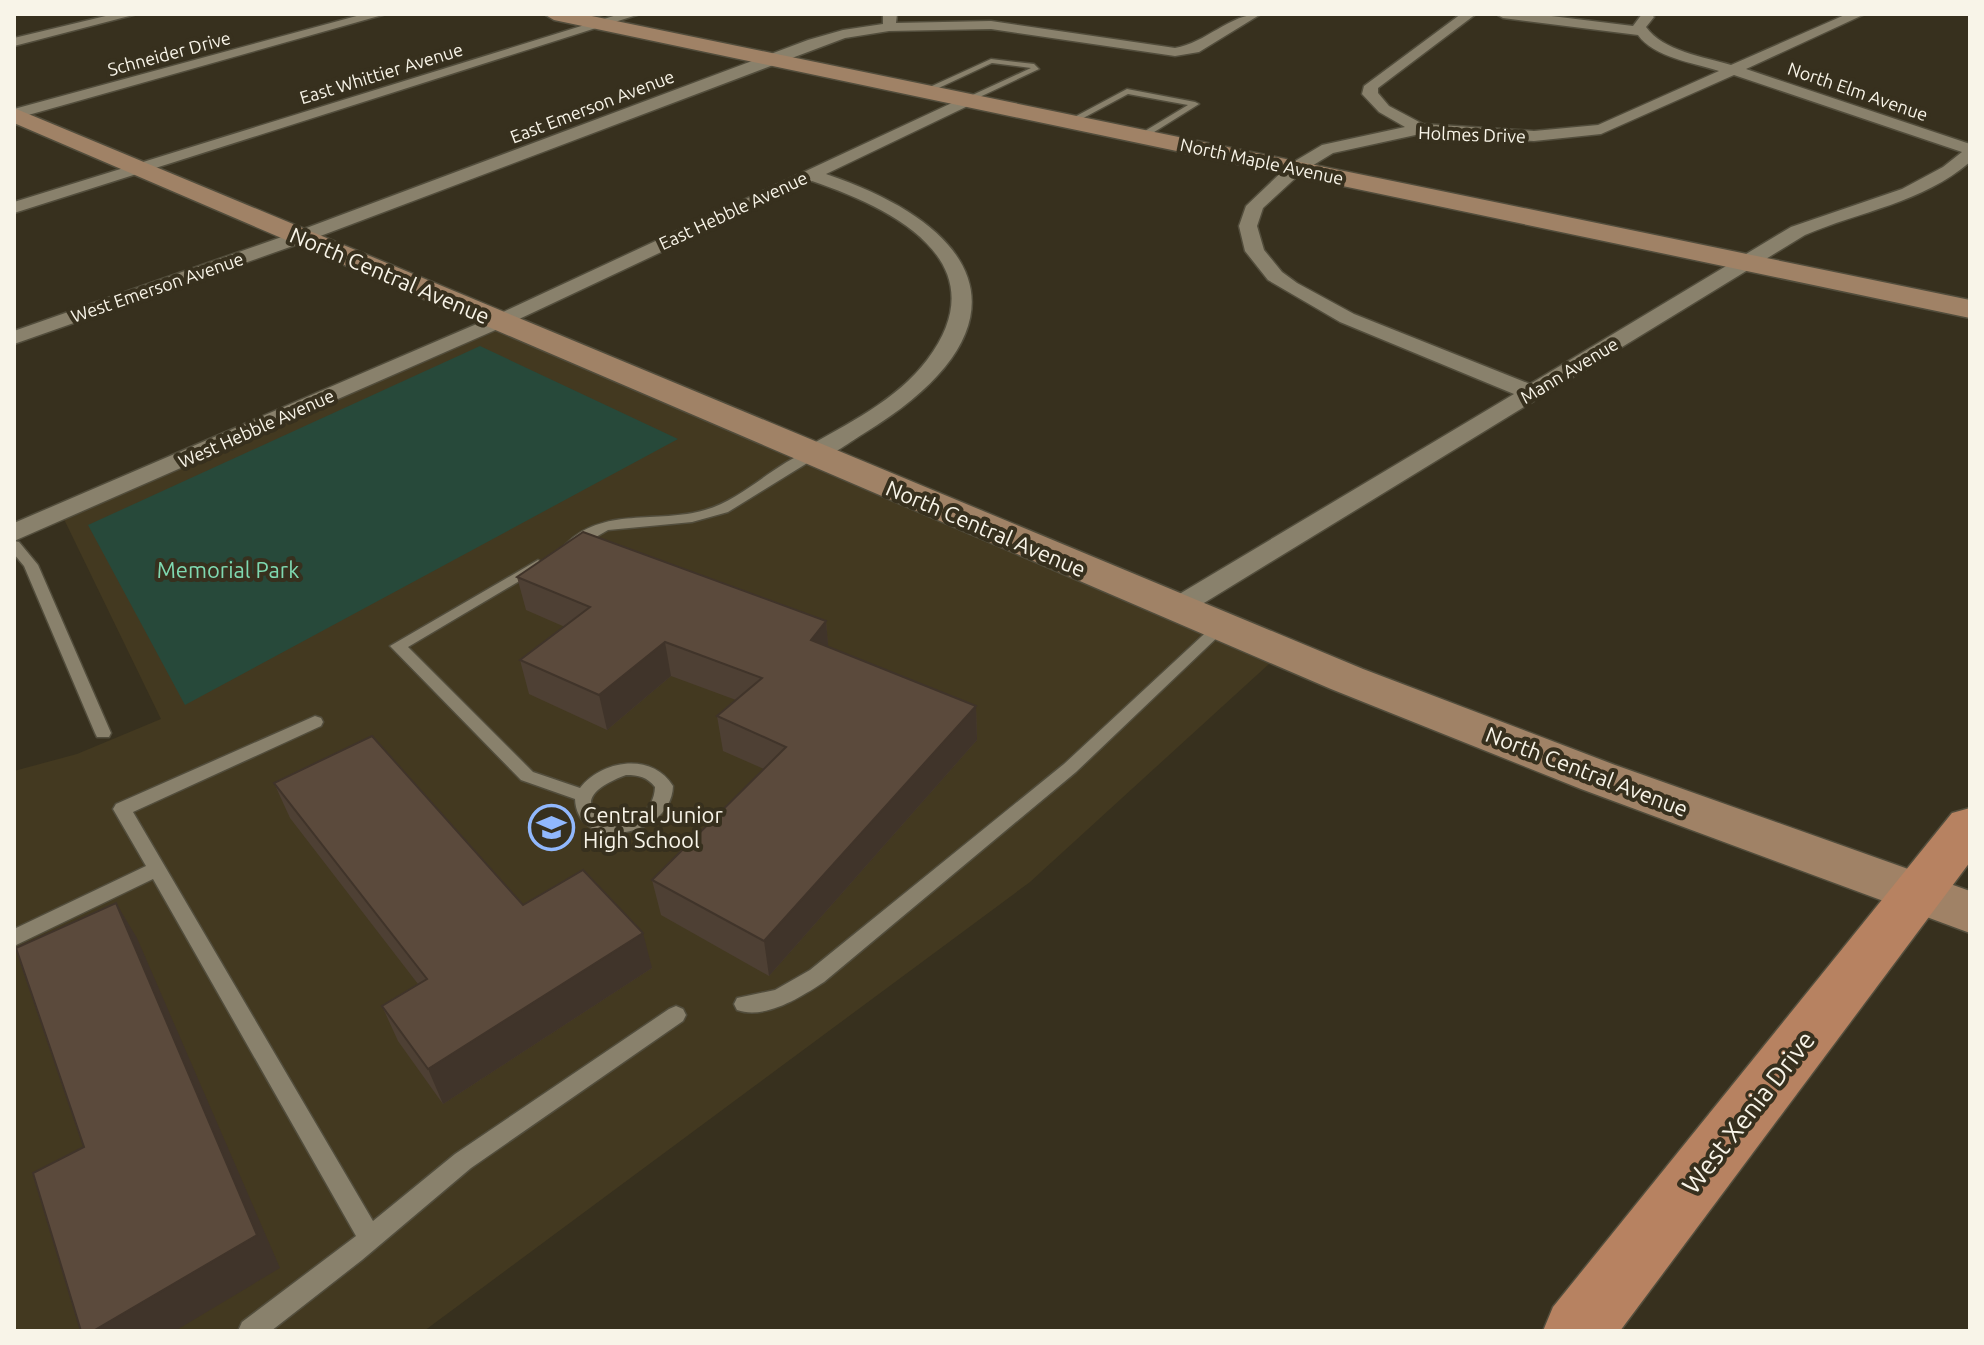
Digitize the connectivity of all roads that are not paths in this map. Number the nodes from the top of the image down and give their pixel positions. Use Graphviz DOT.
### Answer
graph roads {
  1 [pos="130,14"];
  2 [pos="379,14"];
  3 [pos="554,14"];
  4 [pos="633,14"];
  5 [pos="1254,14"];
  6 [pos="1469,14"];
  7 [pos="1503,14"];
  8 [pos="1652,14"];
  9 [pos="1858,14"];
  10 [pos="1045,19"];
  11 [pos="889,21"];
  12 [pos="603,24"];
  13 [pos="1016,27"];
  14 [pos="1641,31"];
  15 [pos="14,42"];
  16 [pos="772,59"];
  17 [pos="1732,70"];
  18 [pos="925,91"];
  19 [pos="969,100"];
  20 [pos="14,114"];
  21 [pos="1071,121"];
  22 [pos="1420,129"];
  23 [pos="1143,136"];
  24 [pos="1970,151"];
  25 [pos="1296,168"];
  26 [pos="141,169"];
  27 [pos="809,174"];
  28 [pos="14,208"];
  29 [pos="300,237"];
  30 [pos="1746,262"];
  31 [pos="1970,309"];
  32 [pos="496,320"];
  33 [pos="14,338"];
  34 [pos="1532,393"];
  35 [pos="812,454"];
  36 [pos="14,533"];
  37 [pos="14,545"];
  38 [pos="1176,608"];
  39 [pos="1220,627"];
  40 [pos="315,722"];
  41 [pos="103,733"];
  42 [pos="584,796"];
  43 [pos="1970,826"];
  44 [pos="157,869"];
  45 [pos="1944,902"];
  46 [pos="14,938"];
  47 [pos="744,1004"];
  48 [pos="676,1015"];
  49 [pos="370,1238"];
  50 [pos="251,1331"];
  51 [pos="1577,1331"];
  1 -- 15 [label="street"];
  2 -- 20 [label="street, Schneider Drive"];
  3 -- 12 [label="street, North Maple Avenue"];
  4 -- 12 [label="street, East Whittier Avenue"];
  5 -- 13 [label="street"];
  6 -- 22 [label="street"];
  7 -- 14 [label="street"];
  8 -- 14 [label="street"];
  9 -- 17 [label="street, Holmes Drive"];
  10 -- 13 [label="street"];
  11 -- 13 [label="street, East Emerson Avenue"];
  11 -- 16 [label="street, East Emerson Avenue"];
  12 -- 16 [label="street, North Maple Avenue"];
  12 -- 26 [label="street, East Whittier Avenue"];
  14 -- 17 [label="street, North Elm Avenue"];
  16 -- 18 [label="street, North Maple Avenue"];
  16 -- 29 [label="street, East Emerson Avenue"];
  17 -- 22 [label="street, Holmes Drive"];
  17 -- 24 [label="street, North Elm Avenue"];
  18 -- 19 [label="street, North Maple Avenue"];
  18 -- 19 [label="lane"];
  19 -- 21 [label="street, North Maple Avenue"];
  19 -- 27 [label="street, East Hebble Avenue"];
  20 -- 26 [label="street, North Central Avenue"];
  21 -- 23 [label="street, North Maple Avenue"];
  21 -- 23 [label="lane"];
  22 -- 25 [label="street, Holmes Drive"];
  23 -- 25 [label="street, North Maple Avenue"];
  24 -- 30 [label="street, Mann Avenue"];
  25 -- 30 [label="street, North Maple Avenue"];
  25 -- 34 [label="street, Holmes Drive"];
  26 -- 28 [label="street, East Whittier Avenue"];
  26 -- 29 [label="street, North Central Avenue"];
  27 -- 32 [label="street, East Hebble Avenue"];
  27 -- 35 [label="street"];
  29 -- 32 [label="street, North Central Avenue"];
  29 -- 33 [label="street, West Emerson Avenue"];
  30 -- 31 [label="street, North Maple Avenue"];
  30 -- 34 [label="street, Mann Avenue"];
  32 -- 35 [label="street, North Central Avenue"];
  32 -- 36 [label="street, West Hebble Avenue"];
  34 -- 38 [label="street, Mann Avenue"];
  35 -- 38 [label="street, North Central Avenue"];
  35 -- 42 [label="lane"];
  37 -- 41 [label="lane"];
  38 -- 39 [label="street, North Central Avenue"];
  39 -- 45 [label="street, North Central Avenue"];
  39 -- 47 [label="lane"];
  40 -- 44 [label="lane"];
  43 -- 45 [label="main road, West Xenia Drive"];
  44 -- 46 [label="lane"];
  44 -- 49 [label="lane"];
  45 -- 51 [label="main road, West Xenia Drive"];
  48 -- 49 [label="lane"];
  49 -- 50 [label="lane"];
}
